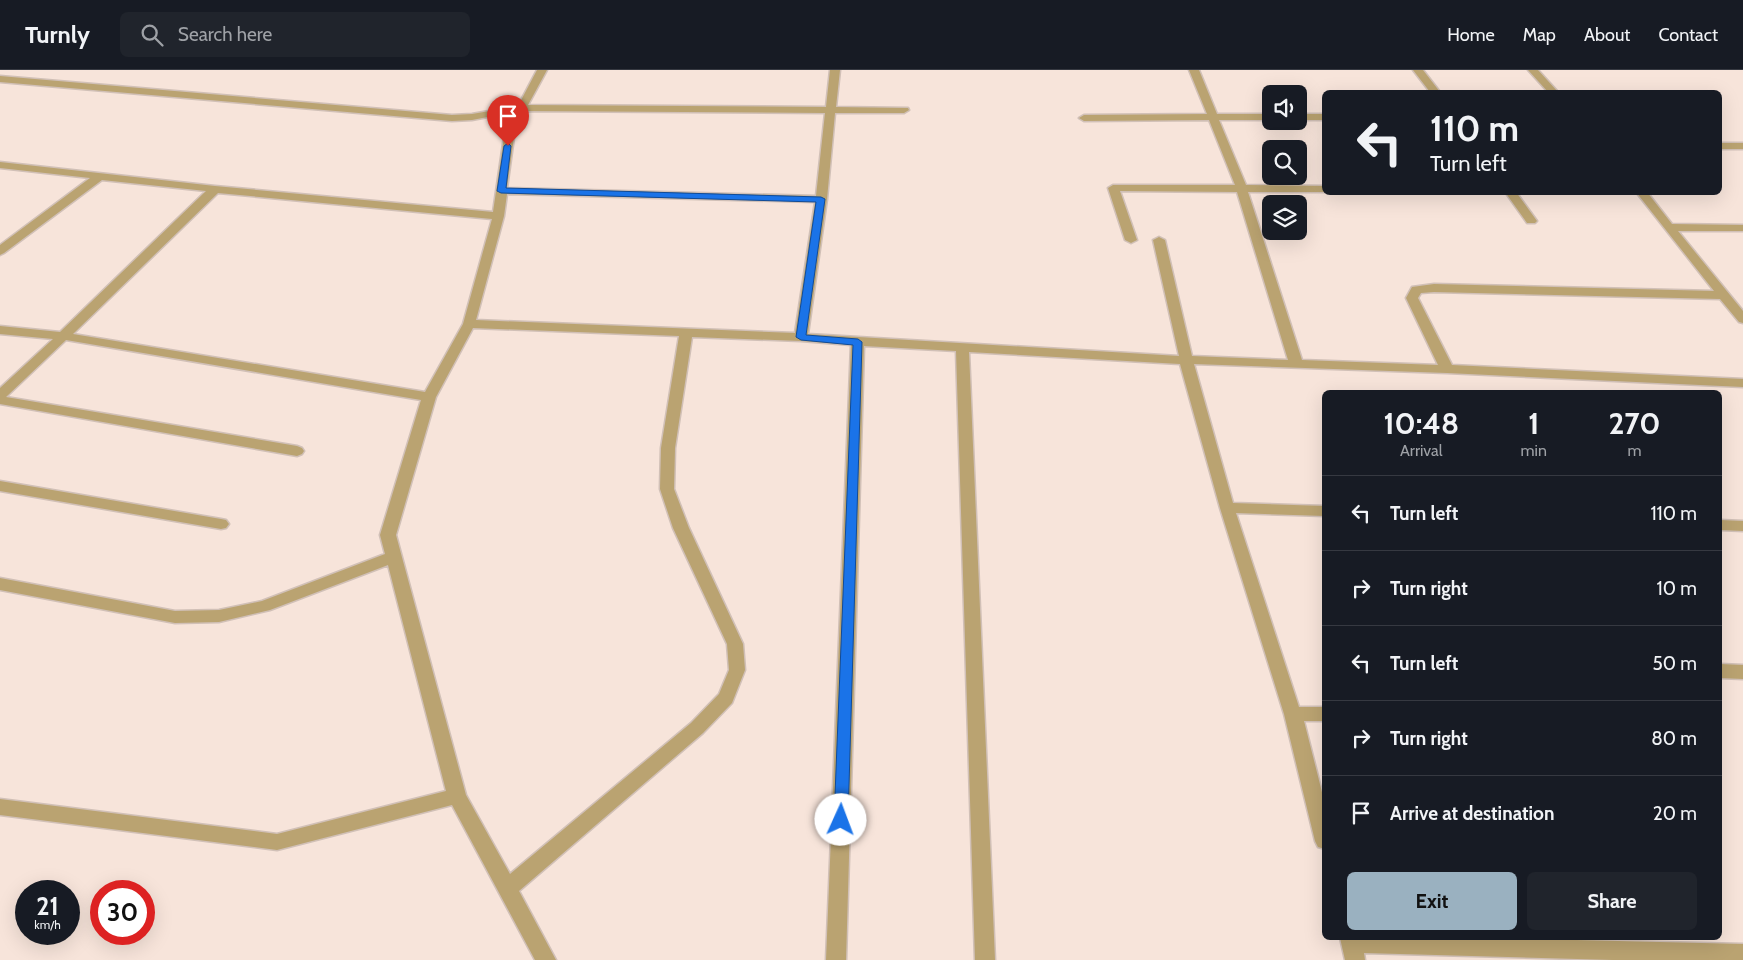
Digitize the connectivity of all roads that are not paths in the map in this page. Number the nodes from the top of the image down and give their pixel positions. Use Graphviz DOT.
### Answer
graph roads {
  1 [pos="542,70"];
  2 [pos="835,70"];
  3 [pos="1194,70"];
  4 [pos="1418,70"];
  5 [pos="1533,70"];
  6 [pos="0,79"];
  7 [pos="1433,90"];
  8 [pos="1551,90"];
  9 [pos="521,108"];
  10 [pos="831,110"];
  11 [pos="904,110"];
  12 [pos="1213,117"];
  13 [pos="1262,117"];
  14 [pos="1307,117"];
  15 [pos="1322,117"];
  16 [pos="1084,118"];
  17 [pos="1722,146"];
  18 [pos="1743,146"];
  19 [pos="0,165"];
  20 [pos="100,176"];
  21 [pos="1241,187"];
  22 [pos="1322,188"];
  23 [pos="215,189"];
  24 [pos="501,191"];
  25 [pos="1512,195"];
  26 [pos="1644,195"];
  27 [pos="821,199"];
  28 [pos="498,216"];
  29 [pos="1531,221"];
  30 [pos="1669,227"];
  31 [pos="1743,228"];
  32 [pos="1131,240"];
  33 [pos="1159,240"];
  34 [pos="0,251"];
  35 [pos="1724,295"];
  36 [pos="1743,319"];
  37 [pos="468,324"];
  38 [pos="0,330"];
  39 [pos="686,333"];
  40 [pos="63,336"];
  41 [pos="801,337"];
  42 [pos="858,342"];
  43 [pos="962,348"];
  44 [pos="1186,360"];
  45 [pos="1296,363"];
  46 [pos="1447,369"];
  47 [pos="1743,384"];
  48 [pos="0,395"];
  49 [pos="428,397"];
  50 [pos="0,400"];
  51 [pos="297,451"];
  52 [pos="0,486"];
  53 [pos="1227,508"];
  54 [pos="1322,511"];
  55 [pos="221,524"];
  56 [pos="1722,525"];
  57 [pos="1743,526"];
  58 [pos="394,556"];
  59 [pos="0,584"];
  60 [pos="1722,671"];
  61 [pos="1743,672"];
  62 [pos="1292,714"];
  63 [pos="1322,714"];
  64 [pos="457,796"];
  65 [pos="0,807"];
  66 [pos="1322,829"];
  67 [pos="507,889"];
  68 [pos="1352,947"];
  69 [pos="1743,954"];
  70 [pos="546,960"];
  71 [pos="836,960"];
  72 [pos="985,960"];
  1 -- 9 [label="street"];
  2 -- 10 [label="street"];
  3 -- 12 [label="street"];
  4 -- 7 [label="street"];
  5 -- 8 [label="street"];
  6 -- 9 [label="street"];
  9 -- 10 [label="street"];
  9 -- 24 [label="street"];
  10 -- 11 [label="street"];
  10 -- 27 [label="street"];
  12 -- 13 [label="street"];
  12 -- 16 [label="street"];
  12 -- 21 [label="street"];
  14 -- 15 [label="street"];
  17 -- 18 [label="street"];
  19 -- 20 [label="street"];
  20 -- 23 [label="street"];
  20 -- 34 [label="street"];
  21 -- 22 [label="street"];
  21 -- 32 [label="street"];
  21 -- 45 [label="street"];
  23 -- 28 [label="street"];
  23 -- 40 [label="street"];
  24 -- 27 [label="street"];
  24 -- 28 [label="street"];
  25 -- 29 [label="street"];
  26 -- 30 [label="street"];
  27 -- 41 [label="street"];
  28 -- 37 [label="street"];
  30 -- 31 [label="street"];
  30 -- 35 [label="street"];
  33 -- 44 [label="street"];
  35 -- 36 [label="street"];
  35 -- 46 [label="street"];
  37 -- 39 [label="street"];
  37 -- 49 [label="street"];
  38 -- 40 [label="street"];
  39 -- 41 [label="street"];
  39 -- 67 [label="street"];
  40 -- 48 [label="street"];
  40 -- 49 [label="street"];
  41 -- 42 [label="street"];
  42 -- 43 [label="street"];
  42 -- 71 [label="street"];
  43 -- 44 [label="street"];
  43 -- 72 [label="street"];
  44 -- 45 [label="street"];
  44 -- 53 [label="street"];
  45 -- 46 [label="street"];
  46 -- 47 [label="street"];
  49 -- 58 [label="street"];
  50 -- 51 [label="street"];
  52 -- 55 [label="street"];
  53 -- 54 [label="street"];
  53 -- 62 [label="street"];
  56 -- 57 [label="street"];
  58 -- 59 [label="street"];
  58 -- 64 [label="street"];
  60 -- 61 [label="street"];
  62 -- 63 [label="street"];
  62 -- 66 [label="street"];
  64 -- 65 [label="street"];
  64 -- 67 [label="street"];
  67 -- 70 [label="street"];
  68 -- 69 [label="street"];
}
